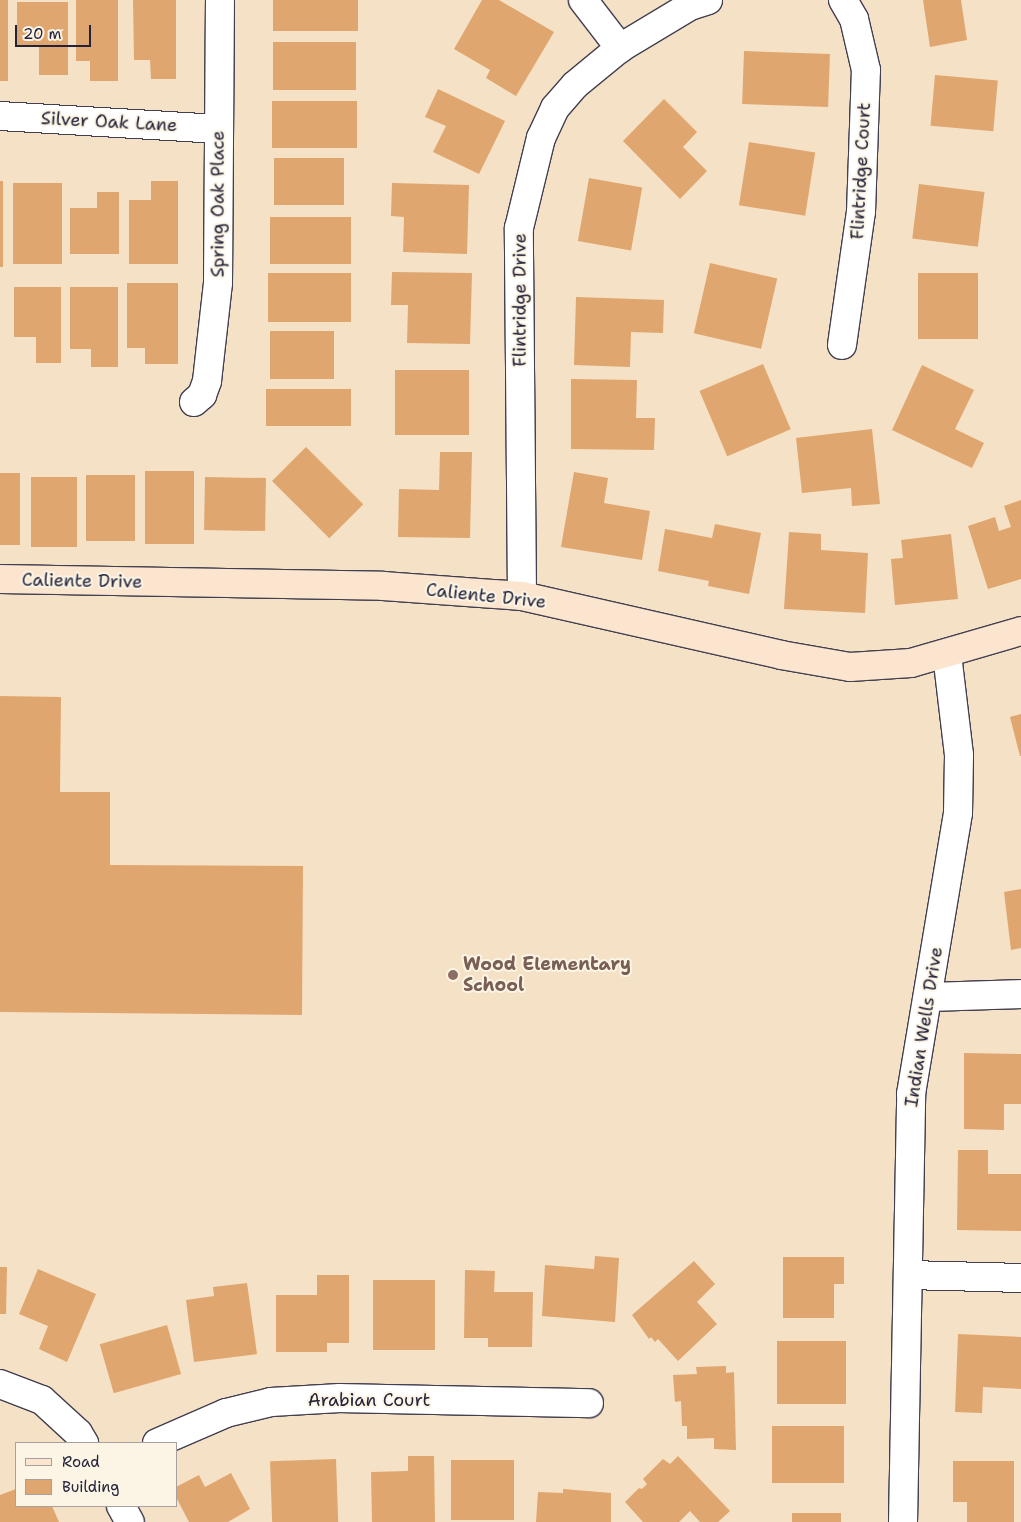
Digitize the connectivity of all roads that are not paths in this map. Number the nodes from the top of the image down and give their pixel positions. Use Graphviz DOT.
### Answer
graph roads {
  1 [pos="220,0"];
  2 [pos="583,0"];
  3 [pos="708,0"];
  4 [pos="843,0"];
  5 [pos="620,48"];
  6 [pos="0,116"];
  7 [pos="219,128"];
  8 [pos="842,345"];
  9 [pos="194,402"];
  10 [pos="0,579"];
  11 [pos="522,596"];
  12 [pos="1021,630"];
  13 [pos="947,655"];
  14 [pos="1021,994"];
  15 [pos="928,997"];
  16 [pos="908,1275"];
  17 [pos="1021,1278"];
  18 [pos="0,1384"];
  19 [pos="589,1403"];
  20 [pos="83,1442"];
  21 [pos="159,1442"];
  22 [pos="122,1507"];
  23 [pos="130,1522"];
  24 [pos="903,1522"];
  1 -- 7 [label="street, Spring Oak Place"];
  2 -- 5 [label="street"];
  3 -- 5 [label="street, Flintridge Drive"];
  4 -- 8 [label="street, Flintridge Court"];
  5 -- 11 [label="street, Flintridge Drive"];
  6 -- 7 [label="street, Silver Oak Lane"];
  7 -- 9 [label="street, Spring Oak Place"];
  10 -- 11 [label="street, Caliente Drive"];
  11 -- 13 [label="street, Caliente Drive"];
  12 -- 13 [label="street, Caliente Drive"];
  13 -- 15 [label="street, Indian Wells Drive"];
  14 -- 15 [label="street"];
  15 -- 16 [label="street, Indian Wells Drive"];
  16 -- 17 [label="street"];
  16 -- 24 [label="street, Indian Wells Drive"];
  18 -- 20 [label="street"];
  19 -- 21 [label="street, Arabian Court"];
  22 -- 23 [label="street"];
}
